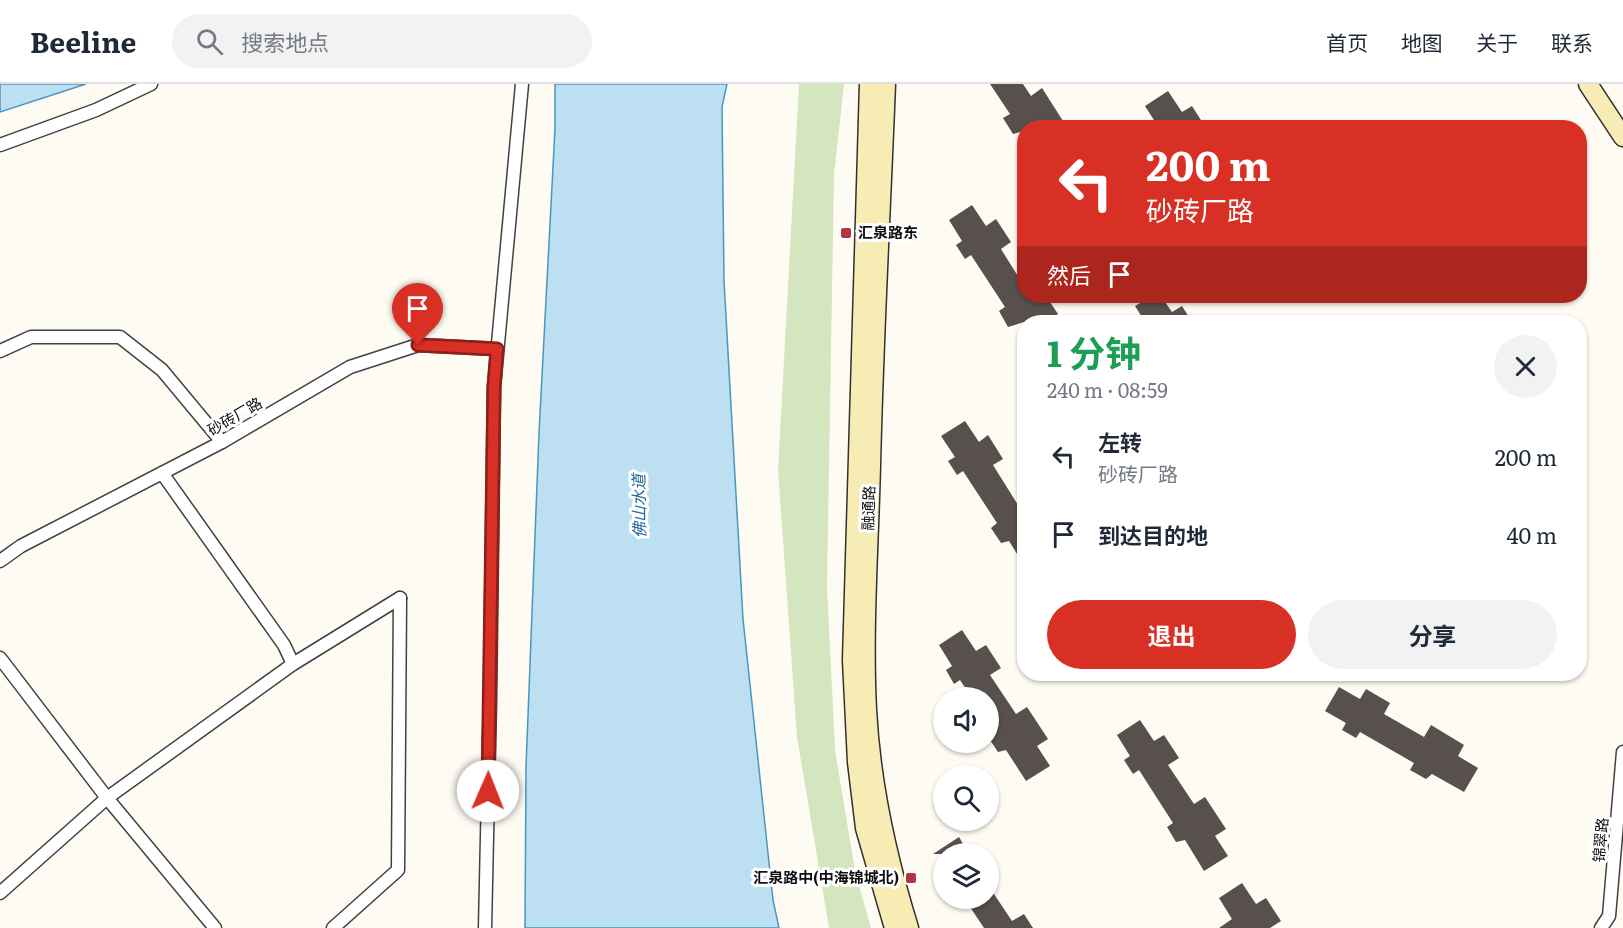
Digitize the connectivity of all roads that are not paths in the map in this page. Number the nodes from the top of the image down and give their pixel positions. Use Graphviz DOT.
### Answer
graph roads {
  1 [pos="151,84"];
  2 [pos="522,84"];
  3 [pos="869,84"];
  4 [pos="886,84"];
  5 [pos="1588,84"];
  6 [pos="1623,137"];
  7 [pos="0,145"];
  8 [pos="497,349"];
  9 [pos="0,351"];
  10 [pos="222,442"];
  11 [pos="162,473"];
  12 [pos="0,561"];
  13 [pos="0,658"];
  14 [pos="293,664"];
  15 [pos="1623,752"];
  16 [pos="107,798"];
  17 [pos="0,893"];
  18 [pos="215,928"];
  19 [pos="333,928"];
  20 [pos="485,928"];
  21 [pos="894,928"];
  22 [pos="909,928"];
  23 [pos="1601,928"];
  1 -- 7 [label="street"];
  2 -- 8 [label="street"];
  3 -- 21 [label="main road, 融通路"];
  4 -- 22 [label="main road, 融通路"];
  5 -- 6 [label="main road"];
  8 -- 10 [label="street, 砂砖厂路"];
  8 -- 20 [label="street"];
  9 -- 10 [label="street"];
  10 -- 11 [label="street, 砂砖厂路"];
  11 -- 12 [label="street, 砂砖厂路"];
  11 -- 14 [label="street"];
  13 -- 16 [label="street"];
  14 -- 16 [label="street"];
  14 -- 19 [label="street"];
  15 -- 23 [label="street, 锦翠路"];
  16 -- 17 [label="street"];
  16 -- 18 [label="street"];
}
